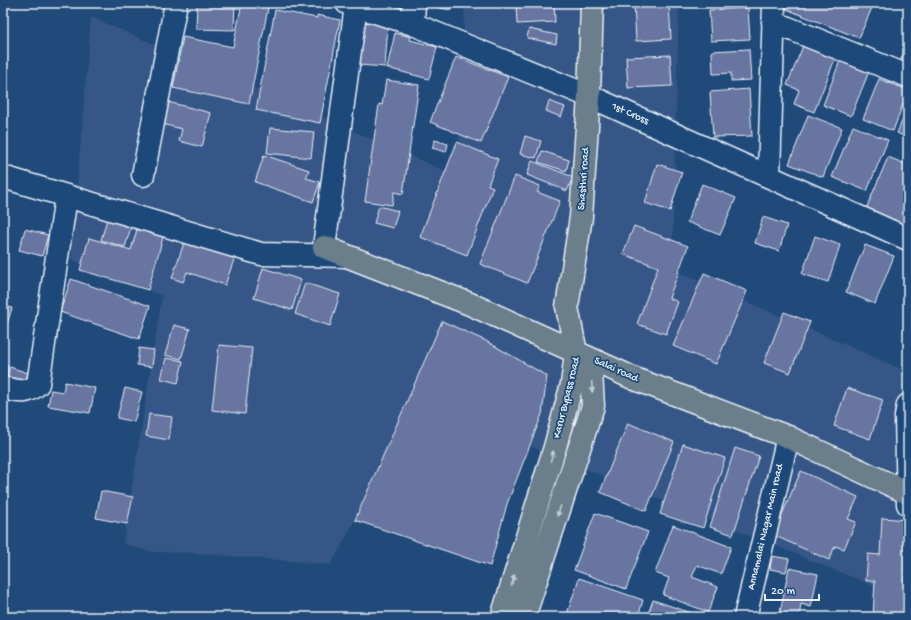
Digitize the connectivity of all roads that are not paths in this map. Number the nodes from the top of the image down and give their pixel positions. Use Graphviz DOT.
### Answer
graph roads {
  1 [pos="176,3"];
  2 [pos="592,3"];
  3 [pos="351,4"];
  4 [pos="773,12"];
  5 [pos="414,13"];
  6 [pos="908,76"];
  7 [pos="589,96"];
  8 [pos="143,175"];
  9 [pos="769,176"];
  10 [pos="3,177"];
  11 [pos="66,197"];
  12 [pos="908,239"];
  13 [pos="324,247"];
  14 [pos="346,256"];
  15 [pos="576,352"];
  16 [pos="3,388"];
  17 [pos="908,405"];
  18 [pos="788,437"];
  19 [pos="908,496"];
  20 [pos="502,617"];
  21 [pos="524,617"];
  22 [pos="745,617"];
  1 -- 8 [label="street"];
  2 -- 7 [label="main road, Shasthri road"];
  3 -- 5 [label="street, 1st Cross"];
  3 -- 13 [label="street"];
  4 -- 6 [label="street"];
  4 -- 9 [label="street"];
  5 -- 7 [label="street, 1st Cross"];
  7 -- 9 [label="street, 1st Cross"];
  7 -- 15 [label="main road, Shasthri road"];
  9 -- 12 [label="street, 1st Cross"];
  10 -- 11 [label="street"];
  11 -- 14 [label="street"];
  11 -- 16 [label="street"];
  13 -- 14 [label="main road, Salai road"];
  14 -- 15 [label="main road, Salai road"];
  15 -- 18 [label="main road, Salai road"];
  20 -- 15 [label="main road, Karur Bypass road, one-way"];
  15 -- 21 [label="main road, Karur Bypass road, one-way"];
  17 -- 19 [label="street"];
  18 -- 19 [label="main road, Salai road"];
  18 -- 22 [label="street, Annamalai Nagar Main road"];
}
